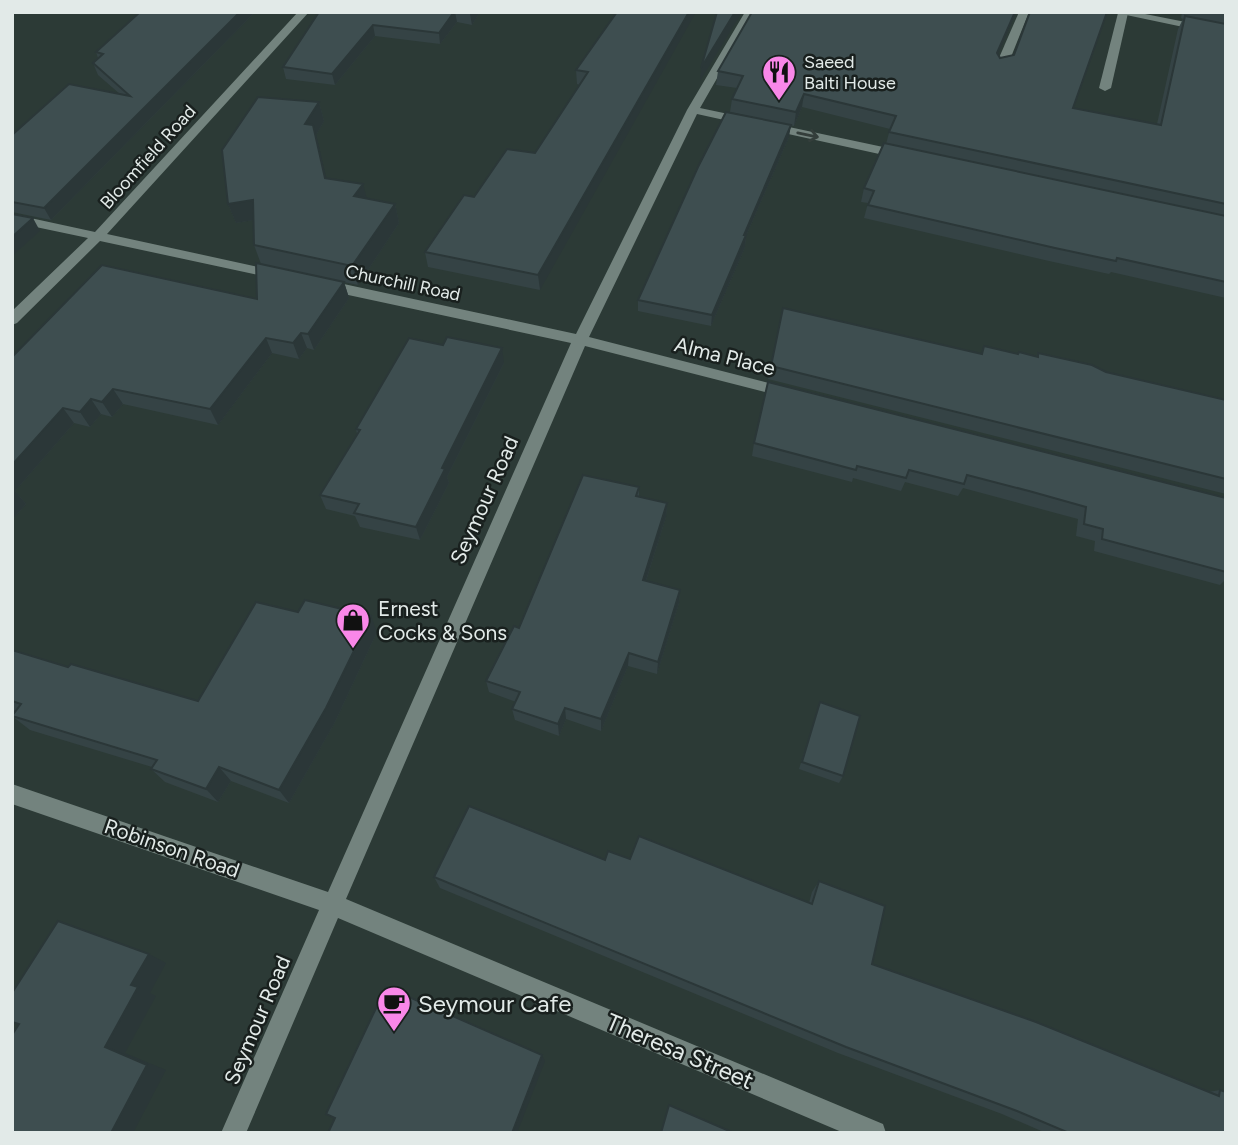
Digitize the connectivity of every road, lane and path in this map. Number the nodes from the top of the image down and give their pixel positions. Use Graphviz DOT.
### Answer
graph roads {
  1 [pos="304,12"];
  2 [pos="750,12"];
  3 [pos="1024,12"];
  4 [pos="1120,13"];
  5 [pos="1226,33"];
  6 [pos="1001,67"];
  7 [pos="1105,88"];
  8 [pos="693,110"];
  9 [pos="912,157"];
  10 [pos="12,218"];
  11 [pos="97,236"];
  12 [pos="285,277"];
  13 [pos="312,283"];
  14 [pos="12,320"];
  15 [pos="580,340"];
  16 [pos="808,398"];
  17 [pos="12,794"];
  18 [pos="332,904"];
  19 [pos="233,1133"];
  20 [pos="874,1133"];
  1 -- 11 [label="street, Bloomfield Road"];
  2 -- 8 [label="street, Seymour Road"];
  3 -- 6 [label="street"];
  4 -- 5 [label="street"];
  4 -- 7 [label="street"];
  8 -- 9 [label="street, one-way"];
  8 -- 15 [label="street, Seymour Road"];
  10 -- 11 [label="street"];
  11 -- 12 [label="street"];
  11 -- 14 [label="street, Bloomfield Road"];
  13 -- 15 [label="street, Churchill Road"];
  15 -- 16 [label="street, Alma Place"];
  15 -- 18 [label="street, Seymour Road"];
  17 -- 18 [label="street, Robinson Road"];
  18 -- 19 [label="street, Seymour Road"];
  18 -- 20 [label="street, Theresa Street"];
}
